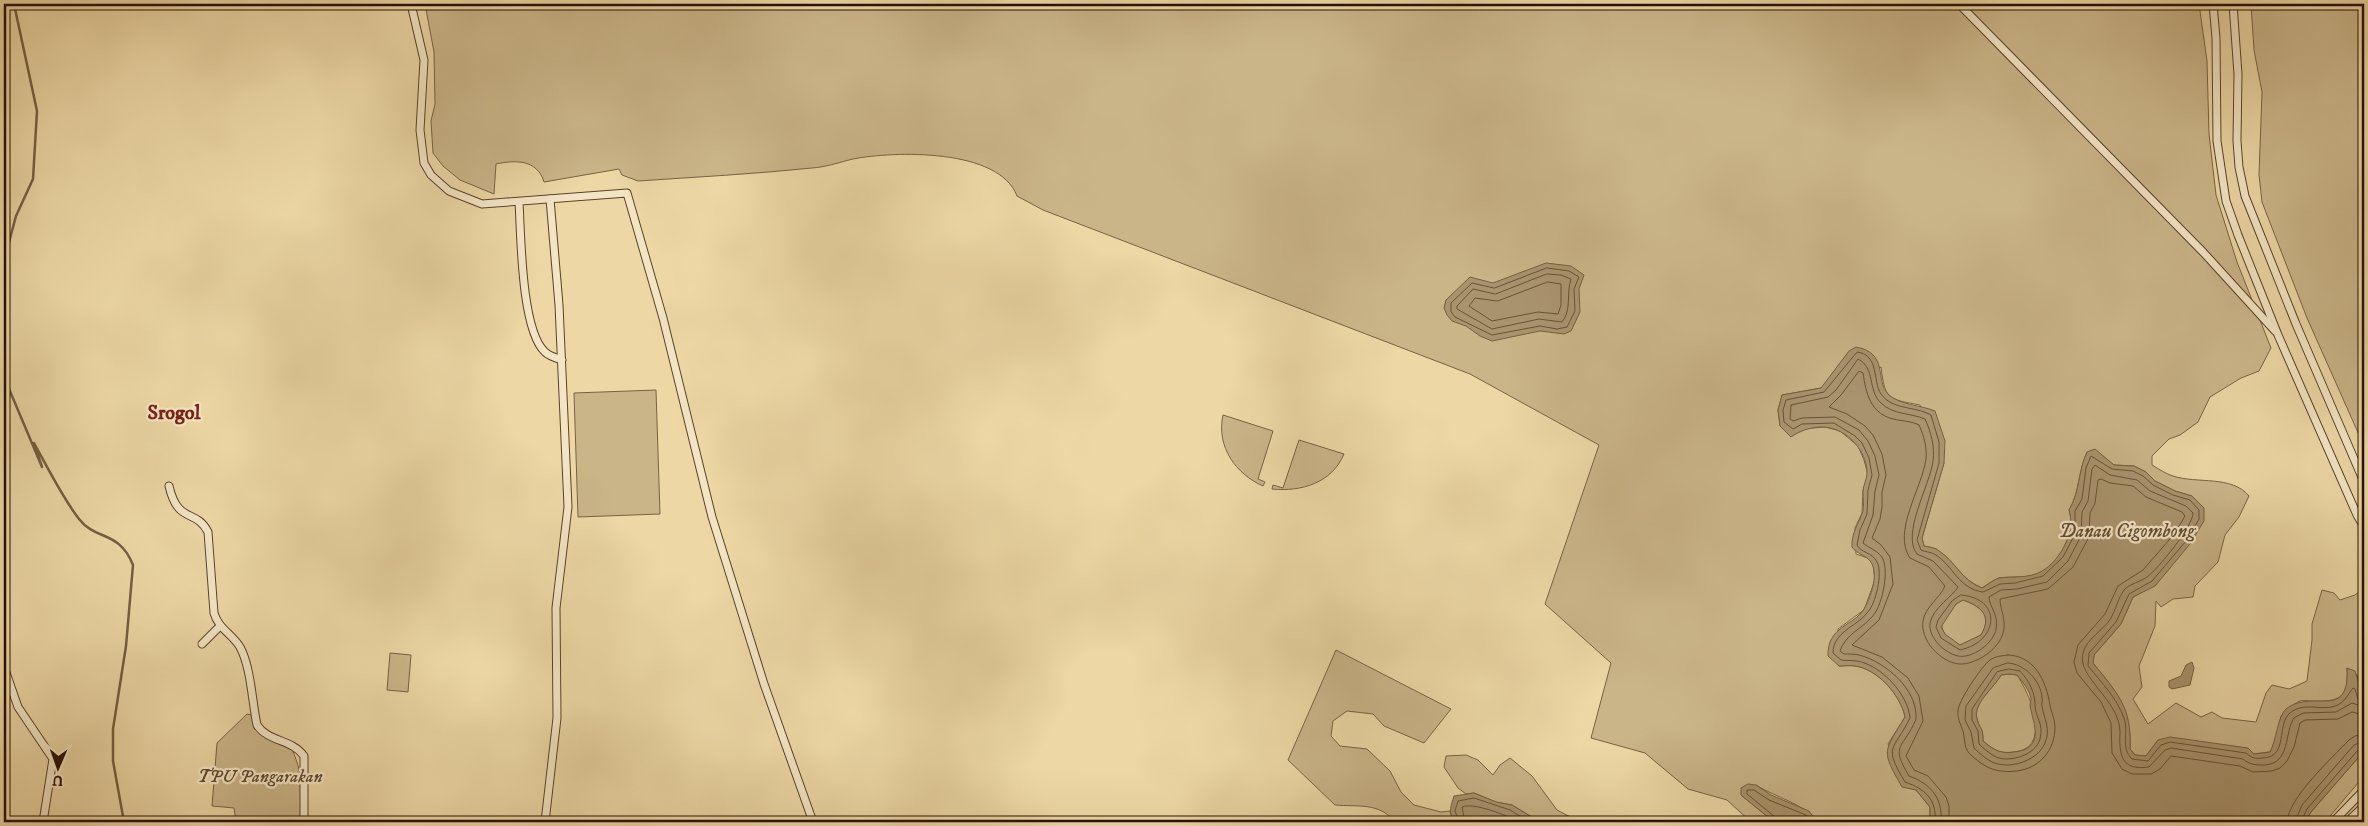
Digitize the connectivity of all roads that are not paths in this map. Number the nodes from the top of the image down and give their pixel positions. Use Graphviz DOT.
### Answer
graph roads {
  1 [pos="411,4"];
  2 [pos="1959,4"];
  3 [pos="2212,4"];
  4 [pos="2233,4"];
  5 [pos="550,199"];
  6 [pos="519,202"];
  7 [pos="2278,335"];
  8 [pos="562,360"];
  9 [pos="2364,482"];
  10 [pos="169,486"];
  11 [pos="2364,527"];
  12 [pos="220,626"];
  13 [pos="202,644"];
  14 [pos="4,667"];
  15 [pos="2364,790"];
  16 [pos="2364,806"];
  17 [pos="43,822"];
  18 [pos="304,822"];
  19 [pos="545,822"];
  20 [pos="813,822"];
  21 [pos="2333,822"];
  22 [pos="2347,822"];
  1 -- 6 [label="street"];
  2 -- 7 [label="street"];
  3 -- 7 [label="street"];
  4 -- 9 [label="street"];
  5 -- 6 [label="street"];
  5 -- 8 [label="street"];
  5 -- 20 [label="street"];
  6 -- 8 [label="street"];
  7 -- 11 [label="street"];
  8 -- 19 [label="street"];
  10 -- 12 [label="street"];
  12 -- 13 [label="street"];
  12 -- 18 [label="street"];
  14 -- 17 [label="street"];
  15 -- 21 [label="street"];
  16 -- 22 [label="street"];
}
